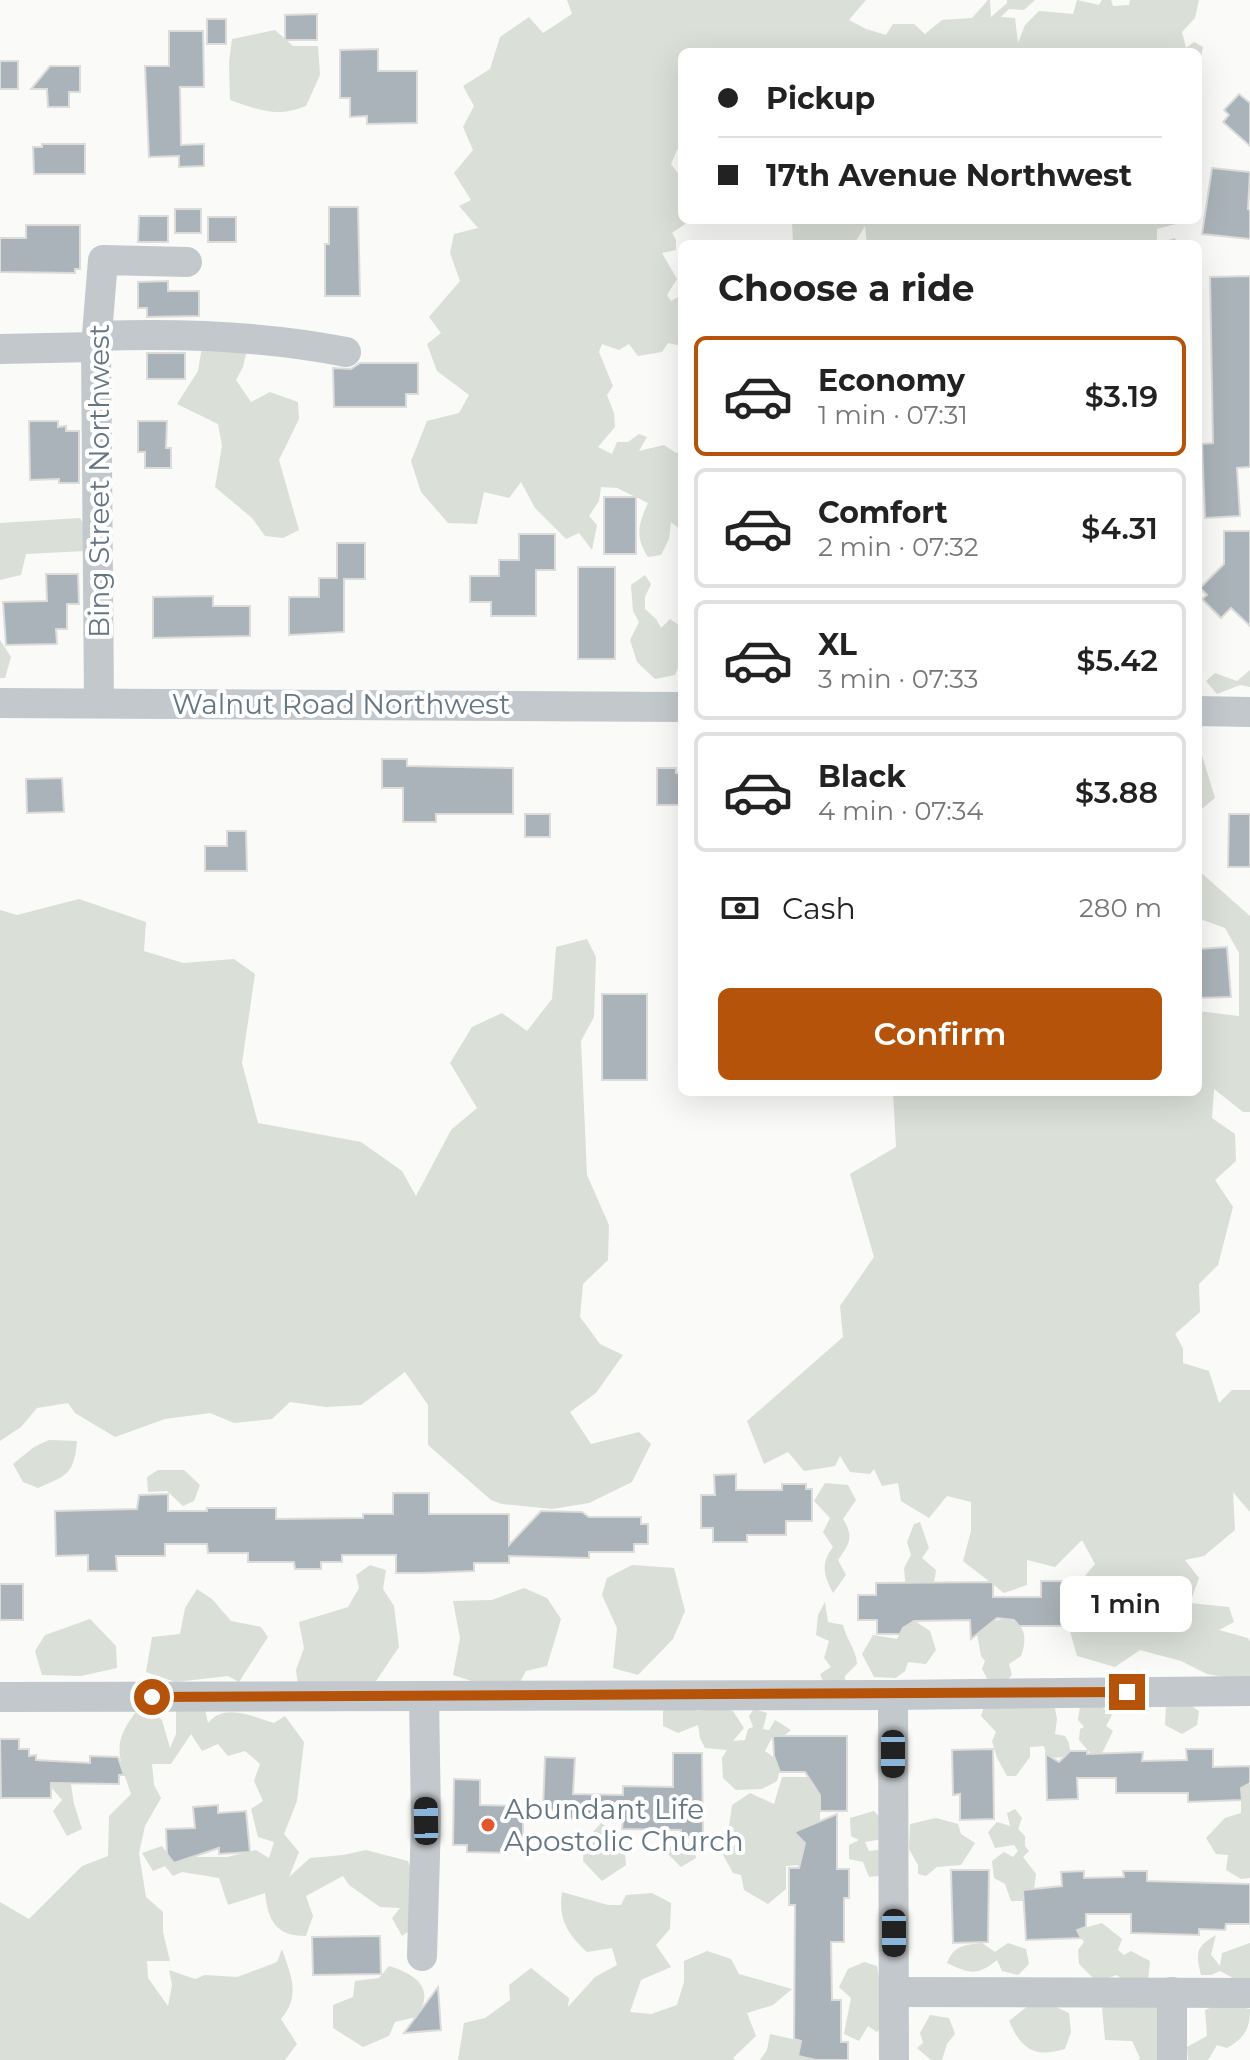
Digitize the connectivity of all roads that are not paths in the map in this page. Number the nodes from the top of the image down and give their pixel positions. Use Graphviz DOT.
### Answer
graph roads {
  1 [pos="187,262"];
  2 [pos="97,342"];
  3 [pos="0,349"];
  4 [pos="346,352"];
  5 [pos="99,702"];
  6 [pos="0,703"];
  7 [pos="678,707"];
  8 [pos="1202,711"];
  9 [pos="1250,712"];
  10 [pos="1250,1691"];
  11 [pos="893,1695"];
  12 [pos="424,1696"];
  13 [pos="0,1697"];
  14 [pos="422,1956"];
  15 [pos="894,1992"];
  16 [pos="1172,1992"];
  17 [pos="1250,1993"];
  18 [pos="894,2060"];
  19 [pos="1172,2060"];
  1 -- 2 [label="street, Bing Street Northwest"];
  2 -- 3 [label="street"];
  2 -- 4 [label="street"];
  2 -- 5 [label="street, Bing Street Northwest"];
  5 -- 6 [label="street, Walnut Road Northwest"];
  5 -- 7 [label="street, Walnut Road Northwest"];
  8 -- 9 [label="street"];
  10 -- 11 [label="street"];
  11 -- 12 [label="street"];
  11 -- 15 [label="street"];
  12 -- 13 [label="street"];
  12 -- 14 [label="street"];
  15 -- 16 [label="street"];
  15 -- 18 [label="street"];
  16 -- 17 [label="street"];
  16 -- 19 [label="street"];
}
